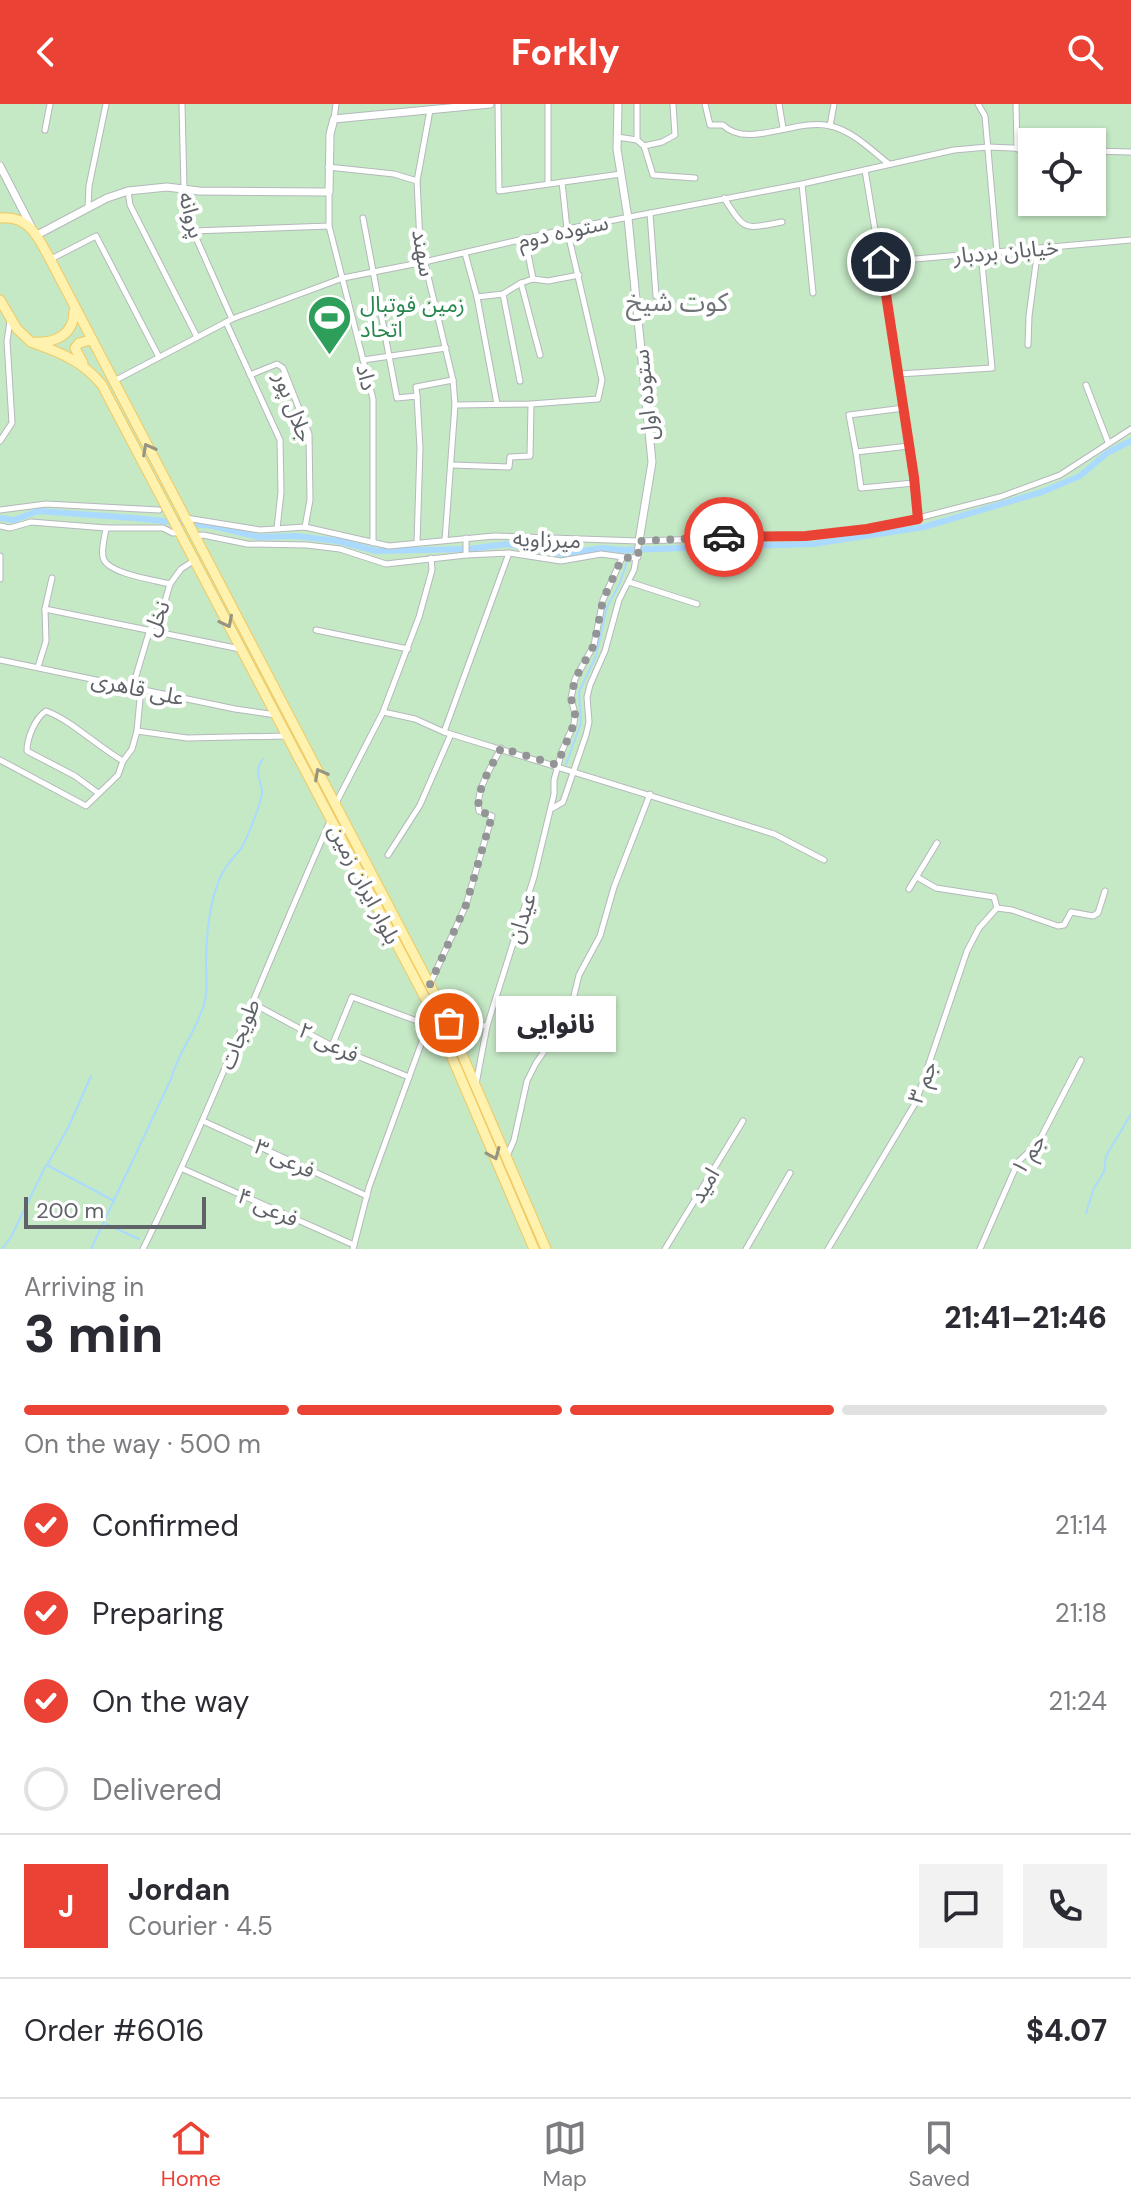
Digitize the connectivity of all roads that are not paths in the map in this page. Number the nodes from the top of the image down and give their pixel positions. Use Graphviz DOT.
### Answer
graph roads {
  1 [pos="50,104"];
  2 [pos="106,104"];
  3 [pos="182,104"];
  4 [pos="336,104"];
  5 [pos="490,104"];
  6 [pos="498,104"];
  7 [pos="548,104"];
  8 [pos="618,104"];
  9 [pos="637,104"];
  10 [pos="673,104"];
  11 [pos="705,104"];
  12 [pos="779,104"];
  13 [pos="834,104"];
  14 [pos="978,104"];
  15 [pos="1016,104"];
  16 [pos="430,108"];
  17 [pos="336,119"];
  18 [pos="830,126"];
  19 [pos="783,128"];
  20 [pos="45,130"];
  21 [pos="617,137"];
  22 [pos="637,140"];
  23 [pos="644,146"];
  24 [pos="988,147"];
  25 [pos="1017,149"];
  26 [pos="1106,151"];
  27 [pos="1131,152"];
  28 [pos="890,165"];
  29 [pos="0,166"];
  30 [pos="328,167"];
  31 [pos="865,170"];
  32 [pos="622,174"];
  33 [pos="695,178"];
  34 [pos="417,181"];
  35 [pos="562,182"];
  36 [pos="548,184"];
  37 [pos="802,184"];
  38 [pos="184,188"];
  39 [pos="128,191"];
  40 [pos="329,192"];
  41 [pos="724,198"];
  42 [pos="88,208"];
  43 [pos="650,213"];
  44 [pos="0,218"];
  45 [pos="363,218"];
  46 [pos="628,218"];
  47 [pos="782,222"];
  48 [pos="329,226"];
  49 [pos="567,229"];
  50 [pos="34,230"];
  51 [pos="193,231"];
  52 [pos="525,238"];
  53 [pos="1131,240"];
  54 [pos="1038,248"];
  55 [pos="997,252"];
  56 [pos="465,253"];
  57 [pos="981,253"];
  58 [pos="50,259"];
  59 [pos="424,262"];
  60 [pos="881,262"];
  61 [pos="374,272"];
  62 [pos="579,275"];
  63 [pos="343,278"];
  64 [pos="533,279"];
  65 [pos="521,283"];
  66 [pos="813,293"];
  67 [pos="503,294"];
  68 [pos="656,296"];
  69 [pos="477,297"];
  70 [pos="2,306"];
  71 [pos="74,307"];
  72 [pos="11,320"];
  73 [pos="228,321"];
  74 [pos="197,337"];
  75 [pos="91,340"];
  76 [pos="31,342"];
  77 [pos="1028,345"];
  78 [pos="446,348"];
  79 [pos="540,355"];
  80 [pos="390,356"];
  81 [pos="159,357"];
  82 [pos="363,360"];
  83 [pos="87,368"];
  84 [pos="899,374"];
  85 [pos="250,375"];
  86 [pos="453,380"];
  87 [pos="113,381"];
  88 [pos="520,381"];
  89 [pos="1086,385"];
  90 [pos="417,396"];
  91 [pos="497,404"];
  92 [pos="531,404"];
  93 [pos="455,405"];
  94 [pos="904,408"];
  95 [pos="1131,429"];
  96 [pos="0,441"];
  97 [pos="1108,442"];
  98 [pos="909,446"];
  99 [pos="856,452"];
  100 [pos="452,465"];
  101 [pos="914,483"];
  102 [pos="0,510"];
  103 [pos="159,510"];
  104 [pos="185,518"];
  105 [pos="918,519"];
  106 [pos="0,526"];
  107 [pos="305,527"];
  108 [pos="106,528"];
  109 [pos="277,529"];
  110 [pos="178,530"];
  111 [pos="193,534"];
  112 [pos="445,540"];
  113 [pos="466,541"];
  114 [pos="373,543"];
  115 [pos="417,543"];
  116 [pos="639,543"];
  117 [pos="509,553"];
  118 [pos="466,554"];
  119 [pos="638,555"];
  120 [pos="0,556"];
  121 [pos="431,558"];
  122 [pos="626,558"];
  123 [pos="195,560"];
  124 [pos="0,574"];
  125 [pos="52,578"];
  126 [pos="629,582"];
  127 [pos="170,584"];
  128 [pos="697,604"];
  129 [pos="45,609"];
  130 [pos="150,629"];
  131 [pos="316,630"];
  132 [pos="408,649"];
  133 [pos="241,650"];
  134 [pos="0,660"];
  135 [pos="38,667"];
  136 [pos="133,686"];
  137 [pos="141,688"];
  138 [pos="383,712"];
  139 [pos="277,715"];
  140 [pos="137,731"];
  141 [pos="444,732"];
  142 [pos="451,734"];
  143 [pos="288,736"];
  144 [pos="501,748"];
  145 [pos="0,760"];
  146 [pos="123,761"];
  147 [pos="557,765"];
  148 [pos="572,770"];
  149 [pos="98,793"];
  150 [pos="650,794"];
  151 [pos="336,803"];
  152 [pos="551,810"];
  153 [pos="331,818"];
  154 [pos="937,843"];
  155 [pos="388,855"];
  156 [pos="824,860"];
  157 [pos="917,877"];
  158 [pos="909,889"];
  159 [pos="1105,891"];
  160 [pos="997,908"];
  161 [pos="430,984"];
  162 [pos="252,1003"];
  163 [pos="433,1013"];
  164 [pos="449,1023"];
  165 [pos="428,1025"];
  166 [pos="487,1026"];
  167 [pos="332,1046"];
  168 [pos="1081,1060"];
  169 [pos="409,1077"];
  170 [pos="476,1085"];
  171 [pos="203,1121"];
  172 [pos="743,1121"];
  173 [pos="507,1157"];
  174 [pos="183,1168"];
  175 [pos="790,1173"];
  176 [pos="367,1196"];
  177 [pos="353,1247"];
  178 [pos="143,1249"];
  179 [pos="534,1249"];
  180 [pos="546,1249"];
  181 [pos="665,1249"];
  182 [pos="746,1249"];
  183 [pos="828,1249"];
  184 [pos="980,1249"];
  1 -- 20 [label="street"];
  2 -- 42 [label="street"];
  3 -- 38 [label="street, پروانه"];
  4 -- 17 [label="street, داد"];
  5 -- 16 [label="street"];
  6 -- 36 [label="street"];
  7 -- 36 [label="street"];
  8 -- 21 [label="street, ستوده اول"];
  9 -- 22 [label="street"];
  10 -- 23 [label="street"];
  11 -- 19 [label="street"];
  12 -- 19 [label="street"];
  13 -- 18 [label="street"];
  14 -- 24 [label="street"];
  15 -- 25 [label="street"];
  16 -- 17 [label="street"];
  16 -- 34 [label="street, سهند"];
  17 -- 30 [label="street, داد"];
  18 -- 19 [label="street"];
  18 -- 28 [label="street"];
  21 -- 22 [label="street"];
  21 -- 32 [label="street, ستوده اول"];
  22 -- 23 [label="street"];
  23 -- 33 [label="street"];
  24 -- 25 [label="street, ستوده دوم"];
  24 -- 28 [label="street, ستوده دوم"];
  24 -- 55 [label="street"];
  26 -- 27 [label="street"];
  28 -- 31 [label="street, ستوده دوم"];
  29 -- 50 [label="street"];
  30 -- 34 [label="street"];
  30 -- 40 [label="street, داد"];
  31 -- 37 [label="street, ستوده دوم"];
  31 -- 60 [label="street"];
  32 -- 35 [label="street"];
  32 -- 46 [label="street, ستوده اول"];
  34 -- 59 [label="street, سهند"];
  35 -- 36 [label="street"];
  35 -- 49 [label="street"];
  37 -- 41 [label="street, ستوده دوم"];
  37 -- 66 [label="street"];
  38 -- 39 [label="street"];
  38 -- 40 [label="street"];
  38 -- 51 [label="street, پروانه"];
  39 -- 42 [label="street"];
  39 -- 74 [label="street"];
  40 -- 48 [label="street, داد"];
  41 -- 43 [label="street, ستوده دوم"];
  41 -- 47 [label="street"];
  42 -- 50 [label="street"];
  43 -- 46 [label="street, ستوده دوم"];
  43 -- 68 [label="street"];
  44 -- 50 [label="main road"];
  45 -- 61 [label="street"];
  46 -- 49 [label="street, ستوده دوم"];
  46 -- 116 [label="street, ستوده اول"];
  48 -- 51 [label="street"];
  48 -- 63 [label="street, داد"];
  49 -- 52 [label="street, ستوده دوم"];
  49 -- 62 [label="street"];
  50 -- 58 [label="main road"];
  51 -- 73 [label="street, پروانه"];
  52 -- 56 [label="street, ستوده دوم"];
  52 -- 64 [label="street"];
  53 -- 54 [label="street, خیابان بردبار"];
  54 -- 55 [label="street, خیابان بردبار"];
  54 -- 77 [label="street"];
  55 -- 57 [label="street, خیابان بردبار"];
  56 -- 59 [label="street, ستوده دوم"];
  56 -- 69 [label="street"];
  57 -- 60 [label="street, خیابان بردبار"];
  57 -- 84 [label="street"];
  58 -- 71 [label="main road"];
  58 -- 81 [label="street"];
  59 -- 61 [label="street, ستوده دوم"];
  59 -- 78 [label="street, سهند"];
  60 -- 84 [label="street"];
  61 -- 63 [label="street, ستوده دوم"];
  61 -- 80 [label="street"];
  62 -- 64 [label="street"];
  62 -- 92 [label="street"];
  63 -- 73 [label="street, ستوده دوم"];
  63 -- 82 [label="street, داد"];
  64 -- 65 [label="street"];
  65 -- 67 [label="street"];
  65 -- 79 [label="street"];
  67 -- 69 [label="street"];
  67 -- 88 [label="street"];
  69 -- 91 [label="street"];
  70 -- 72 [label="main road"];
  71 -- 75 [label="main road"];
  71 -- 76 [label="main road"];
  72 -- 76 [label="main road"];
  72 -- 96 [label="street"];
  73 -- 74 [label="street, ستوده دوم"];
  73 -- 85 [label="street, پروانه"];
  74 -- 81 [label="street, ستوده دوم"];
  75 -- 83 [label="main road"];
  75 -- 87 [label="main road"];
  76 -- 83 [label="main road"];
  78 -- 80 [label="street"];
  78 -- 86 [label="street, سهند"];
  80 -- 82 [label="street"];
  80 -- 90 [label="street"];
  81 -- 87 [label="street, ستوده دوم"];
  82 -- 114 [label="street, داد"];
  83 -- 110 [label="main road, بلوار ایران زمین"];
  84 -- 94 [label="street"];
  85 -- 107 [label="street, جلال پور"];
  85 -- 109 [label="street, پروانه"];
  86 -- 90 [label="street"];
  86 -- 93 [label="street, سهند"];
  104 -- 87 [label="main road, one-way"];
  89 -- 97 [label="street"];
  90 -- 115 [label="street"];
  91 -- 92 [label="street"];
  91 -- 93 [label="street"];
  92 -- 100 [label="street"];
  93 -- 100 [label="street, سهند"];
  94 -- 98 [label="street"];
  94 -- 99 [label="street"];
  95 -- 97 [label="street, میرزاویه"];
  97 -- 105 [label="street, میرزاویه"];
  98 -- 99 [label="street"];
  98 -- 101 [label="street"];
  99 -- 101 [label="street"];
  100 -- 112 [label="street, سهند"];
  101 -- 105 [label="street"];
  102 -- 103 [label="street"];
  104 -- 109 [label="street, میرزاویه"];
  104 -- 111 [label="main road, بلوار ایران زمین"];
  105 -- 116 [label="street, میرزاویه"];
  106 -- 108 [label="street"];
  107 -- 109 [label="street, میرزاویه"];
  107 -- 114 [label="street, میرزاویه"];
  108 -- 110 [label="street"];
  108 -- 127 [label="street"];
  110 -- 123 [label="main road, بلوار ایران زمین"];
  111 -- 121 [label="street"];
  151 -- 111 [label="main road, بلوار ایران زمین, one-way"];
  112 -- 113 [label="street, میرزاویه"];
  112 -- 115 [label="street, میرزاویه"];
  113 -- 116 [label="street, میرزاویه"];
  113 -- 118 [label="street"];
  114 -- 115 [label="street, میرزاویه"];
  116 -- 119 [label="street, عیدان"];
  117 -- 118 [label="street"];
  117 -- 122 [label="street"];
  117 -- 141 [label="street"];
  118 -- 121 [label="street"];
  119 -- 122 [label="street"];
  119 -- 126 [label="street, عیدان"];
  120 -- 124 [label="street"];
  121 -- 132 [label="street"];
  122 -- 147 [label="street, عیدان"];
  123 -- 127 [label="street, نخل"];
  123 -- 133 [label="main road, بلوار ایران زمین, one-way"];
  125 -- 129 [label="street"];
  126 -- 128 [label="street"];
  126 -- 148 [label="street, عیدان"];
  127 -- 130 [label="street, نخل"];
  129 -- 130 [label="street"];
  129 -- 135 [label="street"];
  130 -- 133 [label="street"];
  130 -- 136 [label="street, نخل"];
  131 -- 132 [label="street"];
  132 -- 138 [label="street"];
  133 -- 139 [label="main road, بلوار ایران زمین"];
  134 -- 135 [label="street, علی قاهری"];
  135 -- 136 [label="street, علی قاهری"];
  136 -- 137 [label="street, علی قاهری"];
  137 -- 139 [label="street, علی قاهری"];
  137 -- 140 [label="street"];
  138 -- 141 [label="street"];
  138 -- 151 [label="street"];
  139 -- 143 [label="main road, بلوار ایران زمین"];
  140 -- 143 [label="street"];
  140 -- 146 [label="street"];
  141 -- 142 [label="street"];
  142 -- 144 [label="street"];
  142 -- 155 [label="street"];
  143 -- 153 [label="main road, بلوار ایران زمین"];
  144 -- 147 [label="street"];
  144 -- 161 [label="street"];
  145 -- 149 [label="street"];
  146 -- 149 [label="street"];
  146 -- 149 [label="street"];
  147 -- 148 [label="street"];
  147 -- 152 [label="street, عیدان"];
  148 -- 150 [label="street"];
  148 -- 152 [label="street, عیدان"];
  150 -- 156 [label="street"];
  150 -- 173 [label="street"];
  151 -- 161 [label="main road, بلوار ایران زمین"];
  152 -- 166 [label="street, عیدان"];
  153 -- 162 [label="street, طویجات"];
  153 -- 163 [label="main road, بلوار ایران زمین"];
  154 -- 157 [label="street"];
  157 -- 158 [label="street"];
  157 -- 160 [label="street"];
  159 -- 160 [label="street"];
  160 -- 183 [label="street, جم ۳"];
  161 -- 164 [label="main road, بلوار ایران زمین"];
  162 -- 167 [label="street, فرعی ۲"];
  162 -- 171 [label="street, طویجات"];
  163 -- 165 [label="street"];
  163 -- 179 [label="main road, بلوار ایران زمین, one-way"];
  164 -- 166 [label="street"];
  164 -- 170 [label="main road, بلوار ایران زمین"];
  165 -- 167 [label="street"];
  165 -- 169 [label="street"];
  166 -- 170 [label="street, عیدان"];
  167 -- 169 [label="street, فرعی ۲"];
  168 -- 184 [label="street, جم ۱"];
  169 -- 176 [label="street"];
  170 -- 173 [label="main road, بلوار ایران زمین"];
  171 -- 174 [label="street, طویجات"];
  171 -- 176 [label="street, فرعی ۳"];
  172 -- 181 [label="street, امید"];
  173 -- 180 [label="main road, بلوار ایران زمین"];
  174 -- 177 [label="street, فرعی ۴"];
  174 -- 178 [label="street, طویجات"];
  175 -- 182 [label="street"];
  176 -- 177 [label="street"];
}
